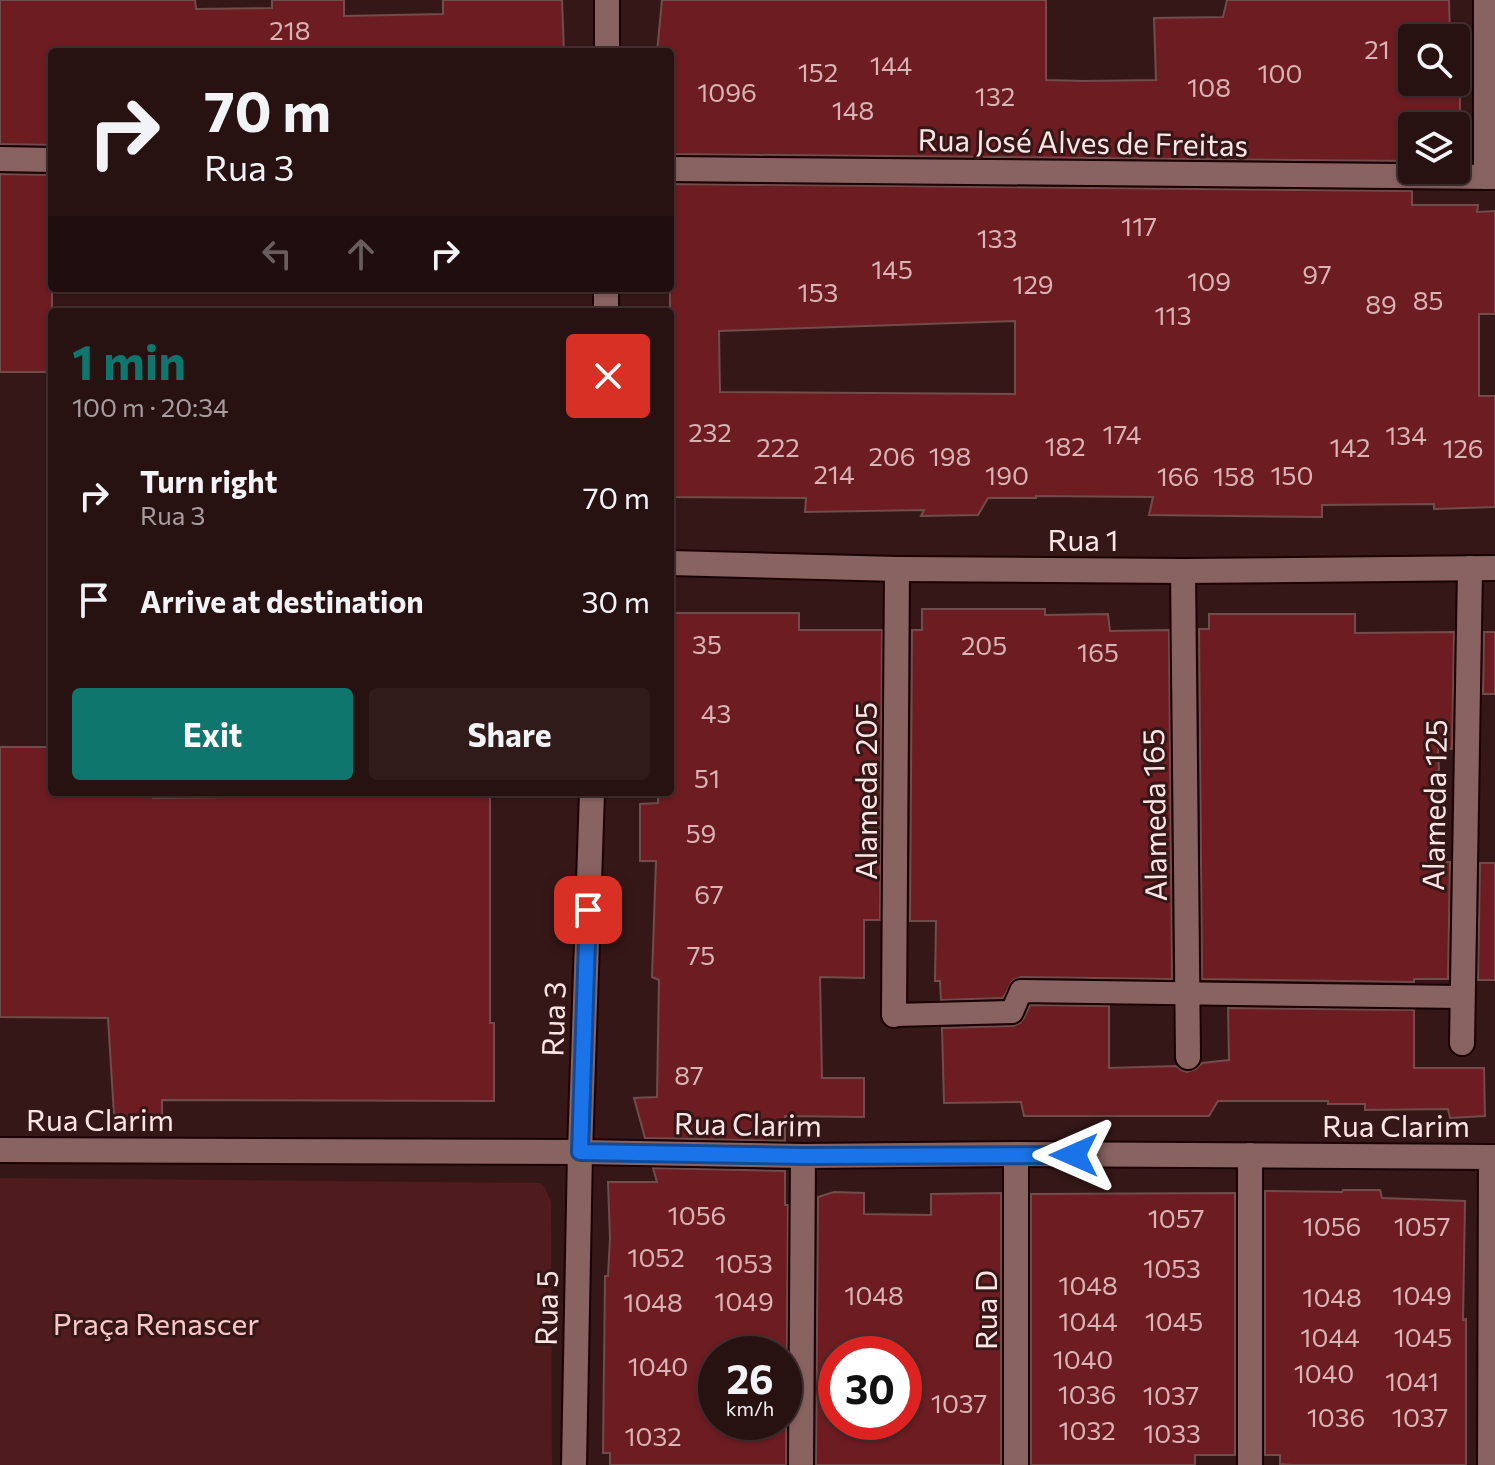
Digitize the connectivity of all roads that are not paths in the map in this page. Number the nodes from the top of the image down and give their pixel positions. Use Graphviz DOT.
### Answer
graph roads {
  1 [pos="607,0"];
  2 [pos="1486,0"];
  3 [pos="607,48"];
  4 [pos="0,159"];
  5 [pos="48,160"];
  6 [pos="674,169"];
  7 [pos="1490,177"];
  8 [pos="674,563"];
  9 [pos="1470,568"];
  10 [pos="1495,568"];
  11 [pos="897,569"];
  12 [pos="1183,571"];
  13 [pos="592,796"];
  14 [pos="1187,994"];
  15 [pos="1462,997"];
  16 [pos="894,1015"];
  17 [pos="1462,1043"];
  18 [pos="1188,1057"];
  19 [pos="0,1150"];
  20 [pos="580,1152"];
  21 [pos="1016,1154"];
  22 [pos="1250,1155"];
  23 [pos="803,1156"];
  24 [pos="1493,1157"];
  25 [pos="574,1465"];
  26 [pos="801,1465"];
  27 [pos="1016,1465"];
  28 [pos="1250,1465"];
  29 [pos="1490,1465"];
  1 -- 3 [label="street"];
  2 -- 7 [label="street"];
  4 -- 5 [label="street"];
  6 -- 7 [label="street, Rua José Alves de Freitas"];
  8 -- 11 [label="street, Rua 1"];
  9 -- 10 [label="street, Rua 1"];
  9 -- 12 [label="street, Rua 1"];
  9 -- 15 [label="street, Alameda 125"];
  11 -- 12 [label="street, Rua 1"];
  11 -- 16 [label="street, Alameda 205"];
  12 -- 14 [label="street, Alameda 165"];
  13 -- 20 [label="street, Rua 3"];
  14 -- 15 [label="lane"];
  14 -- 16 [label="lane"];
  14 -- 18 [label="street, Alameda 165"];
  15 -- 17 [label="street, Alameda 125"];
  19 -- 20 [label="street, Rua Clarim"];
  20 -- 23 [label="street, Rua Clarim"];
  20 -- 25 [label="street, Rua 5"];
  21 -- 22 [label="street, Rua Clarim"];
  21 -- 23 [label="street, Rua Clarim"];
  21 -- 27 [label="street, Rua D"];
  22 -- 24 [label="street, Rua Clarim"];
  22 -- 28 [label="street"];
  23 -- 26 [label="street"];
  24 -- 29 [label="street"];
}
